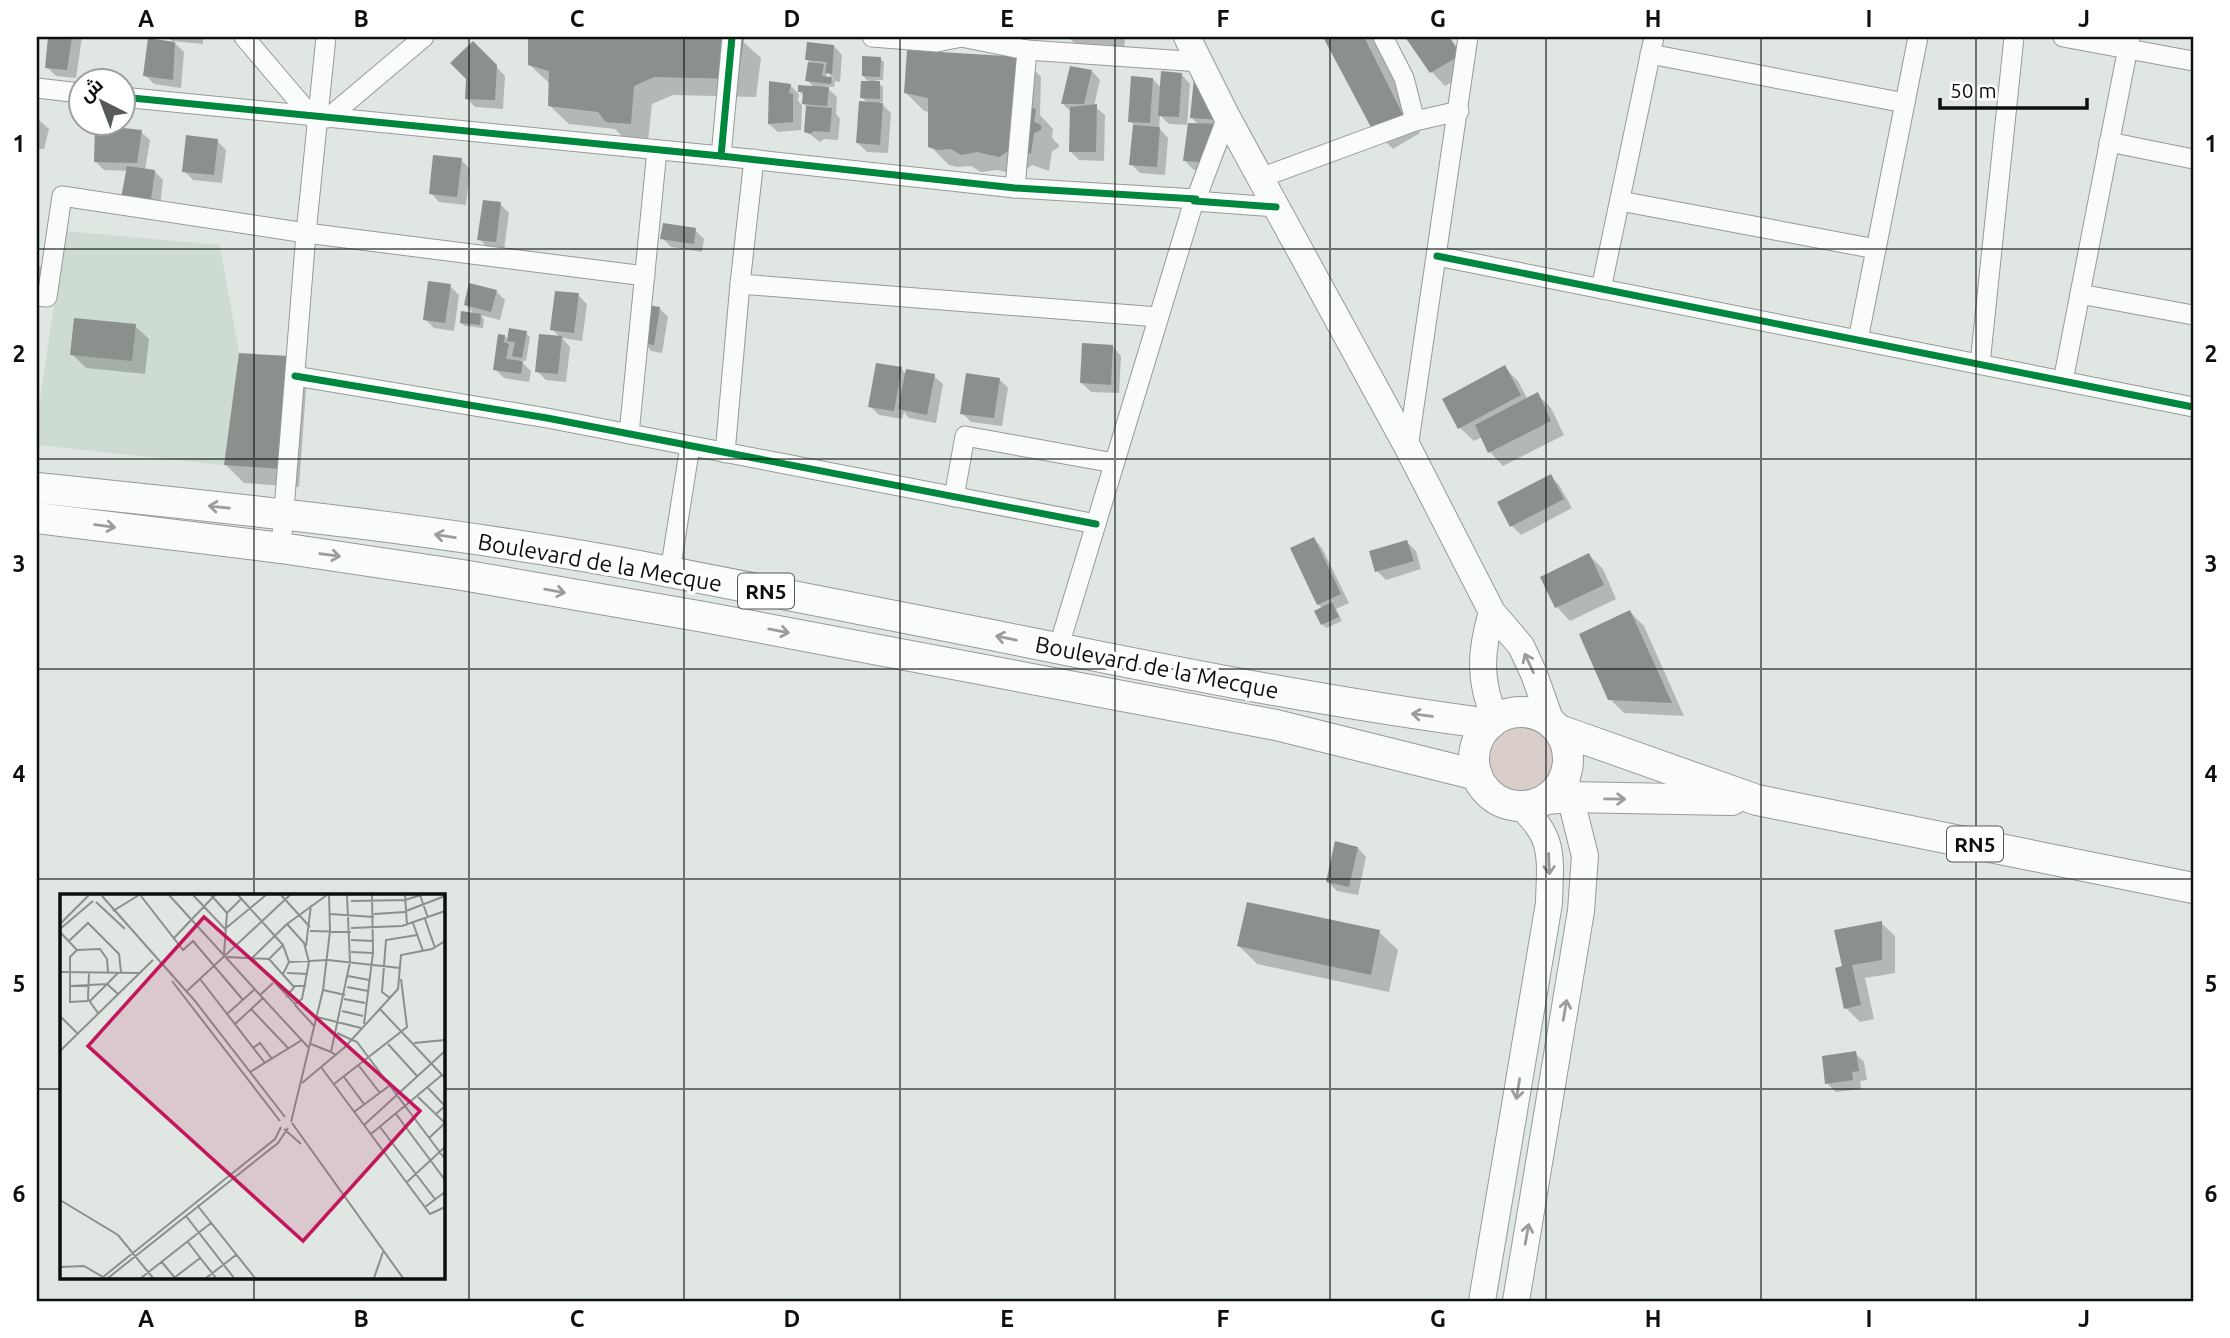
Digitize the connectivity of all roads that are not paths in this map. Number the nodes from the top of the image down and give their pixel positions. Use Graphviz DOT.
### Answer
graph roads {
  1 [pos="244,37"];
  2 [pos="326,37"];
  3 [pos="424,37"];
  4 [pos="732,37"];
  5 [pos="873,37"];
  6 [pos="962,37"];
  7 [pos="1187,37"];
  8 [pos="1383,37"];
  9 [pos="1468,37"];
  10 [pos="1918,37"];
  11 [pos="2014,37"];
  12 [pos="2063,37"];
  13 [pos="2129,42"];
  14 [pos="1652,46"];
  15 [pos="1027,50"];
  16 [pos="2193,61"];
  17 [pos="1201,62"];
  18 [pos="37,88"];
  19 [pos="66,91"];
  20 [pos="136,98"];
  21 [pos="1905,103"];
  22 [pos="1459,111"];
  23 [pos="319,117"];
  24 [pos="1227,117"];
  25 [pos="1415,121"];
  26 [pos="2109,142"];
  27 [pos="657,150"];
  28 [pos="721,156"];
  29 [pos="754,159"];
  30 [pos="2193,159"];
  31 [pos="1260,178"];
  32 [pos="1015,188"];
  33 [pos="1195,200"];
  34 [pos="1620,201"];
  35 [pos="1276,207"];
  36 [pos="306,233"];
  37 [pos="1876,249"];
  38 [pos="1437,256"];
  39 [pos="645,276"];
  40 [pos="740,284"];
  41 [pos="1601,289"];
  42 [pos="2080,294"];
  43 [pos="37,296"];
  44 [pos="2193,315"];
  45 [pos="1158,317"];
  46 [pos="1858,340"];
  47 [pos="1980,365"];
  48 [pos="295,376"];
  49 [pos="2063,381"];
  50 [pos="2193,407"];
  51 [pos="629,435"];
  52 [pos="690,446"];
  53 [pos="1408,448"];
  54 [pos="725,453"];
  55 [pos="1114,463"];
  56 [pos="37,488"];
  57 [pos="954,497"];
  58 [pos="283,513"];
  59 [pos="37,518"];
  60 [pos="1096,524"];
  61 [pos="281,548"];
  62 [pos="670,572"];
  63 [pos="1492,612"];
  64 [pos="1058,649"];
  65 [pos="1493,722"];
  66 [pos="1555,726"];
  67 [pos="1477,775"];
  68 [pos="1550,794"];
  69 [pos="1757,800"];
  70 [pos="2193,888"];
  71 [pos="1482,1301"];
  72 [pos="1516,1301"];
  1 -- 23 [label="street"];
  2 -- 23 [label="street"];
  3 -- 23 [label="street"];
  4 -- 28 [label="street"];
  5 -- 6 [label="street"];
  6 -- 15 [label="street"];
  7 -- 17 [label="street"];
  8 -- 25 [label="street"];
  9 -- 22 [label="street"];
  10 -- 21 [label="street"];
  11 -- 47 [label="street"];
  12 -- 13 [label="street"];
  13 -- 16 [label="street"];
  13 -- 26 [label="street"];
  14 -- 21 [label="street"];
  14 -- 34 [label="street"];
  15 -- 17 [label="street"];
  15 -- 32 [label="street"];
  17 -- 24 [label="street"];
  18 -- 19 [label="street"];
  20 -- 23 [label="street"];
  21 -- 37 [label="street"];
  22 -- 25 [label="street"];
  22 -- 38 [label="street"];
  23 -- 27 [label="street"];
  23 -- 36 [label="street"];
  24 -- 31 [label="street"];
  24 -- 33 [label="street"];
  25 -- 31 [label="street"];
  26 -- 30 [label="street"];
  26 -- 42 [label="street"];
  27 -- 28 [label="street"];
  27 -- 39 [label="street"];
  28 -- 29 [label="street"];
  29 -- 32 [label="street"];
  29 -- 40 [label="street"];
  31 -- 35 [label="street"];
  32 -- 33 [label="street"];
  33 -- 35 [label="street"];
  33 -- 45 [label="street"];
  34 -- 37 [label="street"];
  34 -- 41 [label="street"];
  35 -- 53 [label="street"];
  36 -- 39 [label="street"];
  36 -- 43 [label="street"];
  36 -- 48 [label="street"];
  37 -- 46 [label="street"];
  38 -- 41 [label="street"];
  38 -- 53 [label="street"];
  39 -- 51 [label="street"];
  40 -- 45 [label="street"];
  40 -- 54 [label="street"];
  41 -- 46 [label="street"];
  42 -- 44 [label="street"];
  42 -- 49 [label="street"];
  45 -- 55 [label="street"];
  46 -- 47 [label="street"];
  47 -- 49 [label="street"];
  48 -- 51 [label="street"];
  48 -- 58 [label="street"];
  49 -- 50 [label="street"];
  51 -- 52 [label="street"];
  52 -- 54 [label="street"];
  52 -- 62 [label="street"];
  53 -- 63 [label="street"];
  54 -- 57 [label="street"];
  55 -- 57 [label="street"];
  55 -- 60 [label="street"];
  58 -- 56 [label="main road, Boulevard de la Mecque / RN5, one-way"];
  57 -- 60 [label="street"];
  58 -- 61 [label="street"];
  62 -- 58 [label="main road, Boulevard de la Mecque / RN5, one-way"];
  59 -- 61 [label="main road, Boulevard de la Mecque / RN5, one-way"];
  60 -- 64 [label="street"];
  61 -- 67 [label="main road, Boulevard de la Mecque / RN5, one-way"];
  64 -- 62 [label="main road, Boulevard de la Mecque / RN5, one-way"];
  63 -- 65 [label="street"];
  66 -- 63 [label="street, one-way"];
  65 -- 64 [label="main road, Boulevard de la Mecque / RN5, one-way"];
  65 -- 66 [label="main road, Boulevard de la Mecque / RN5"];
  65 -- 67 [label="main road"];
  66 -- 68 [label="main road"];
  66 -- 69 [label="main road, Boulevard de la Mecque / RN5"];
  67 -- 68 [label="main road, RN5"];
  68 -- 69 [label="main road, RN5, one-way"];
  68 -- 71 [label="street, one-way"];
  72 -- 68 [label="street, one-way"];
  69 -- 70 [label="main road, RN5"];
}
